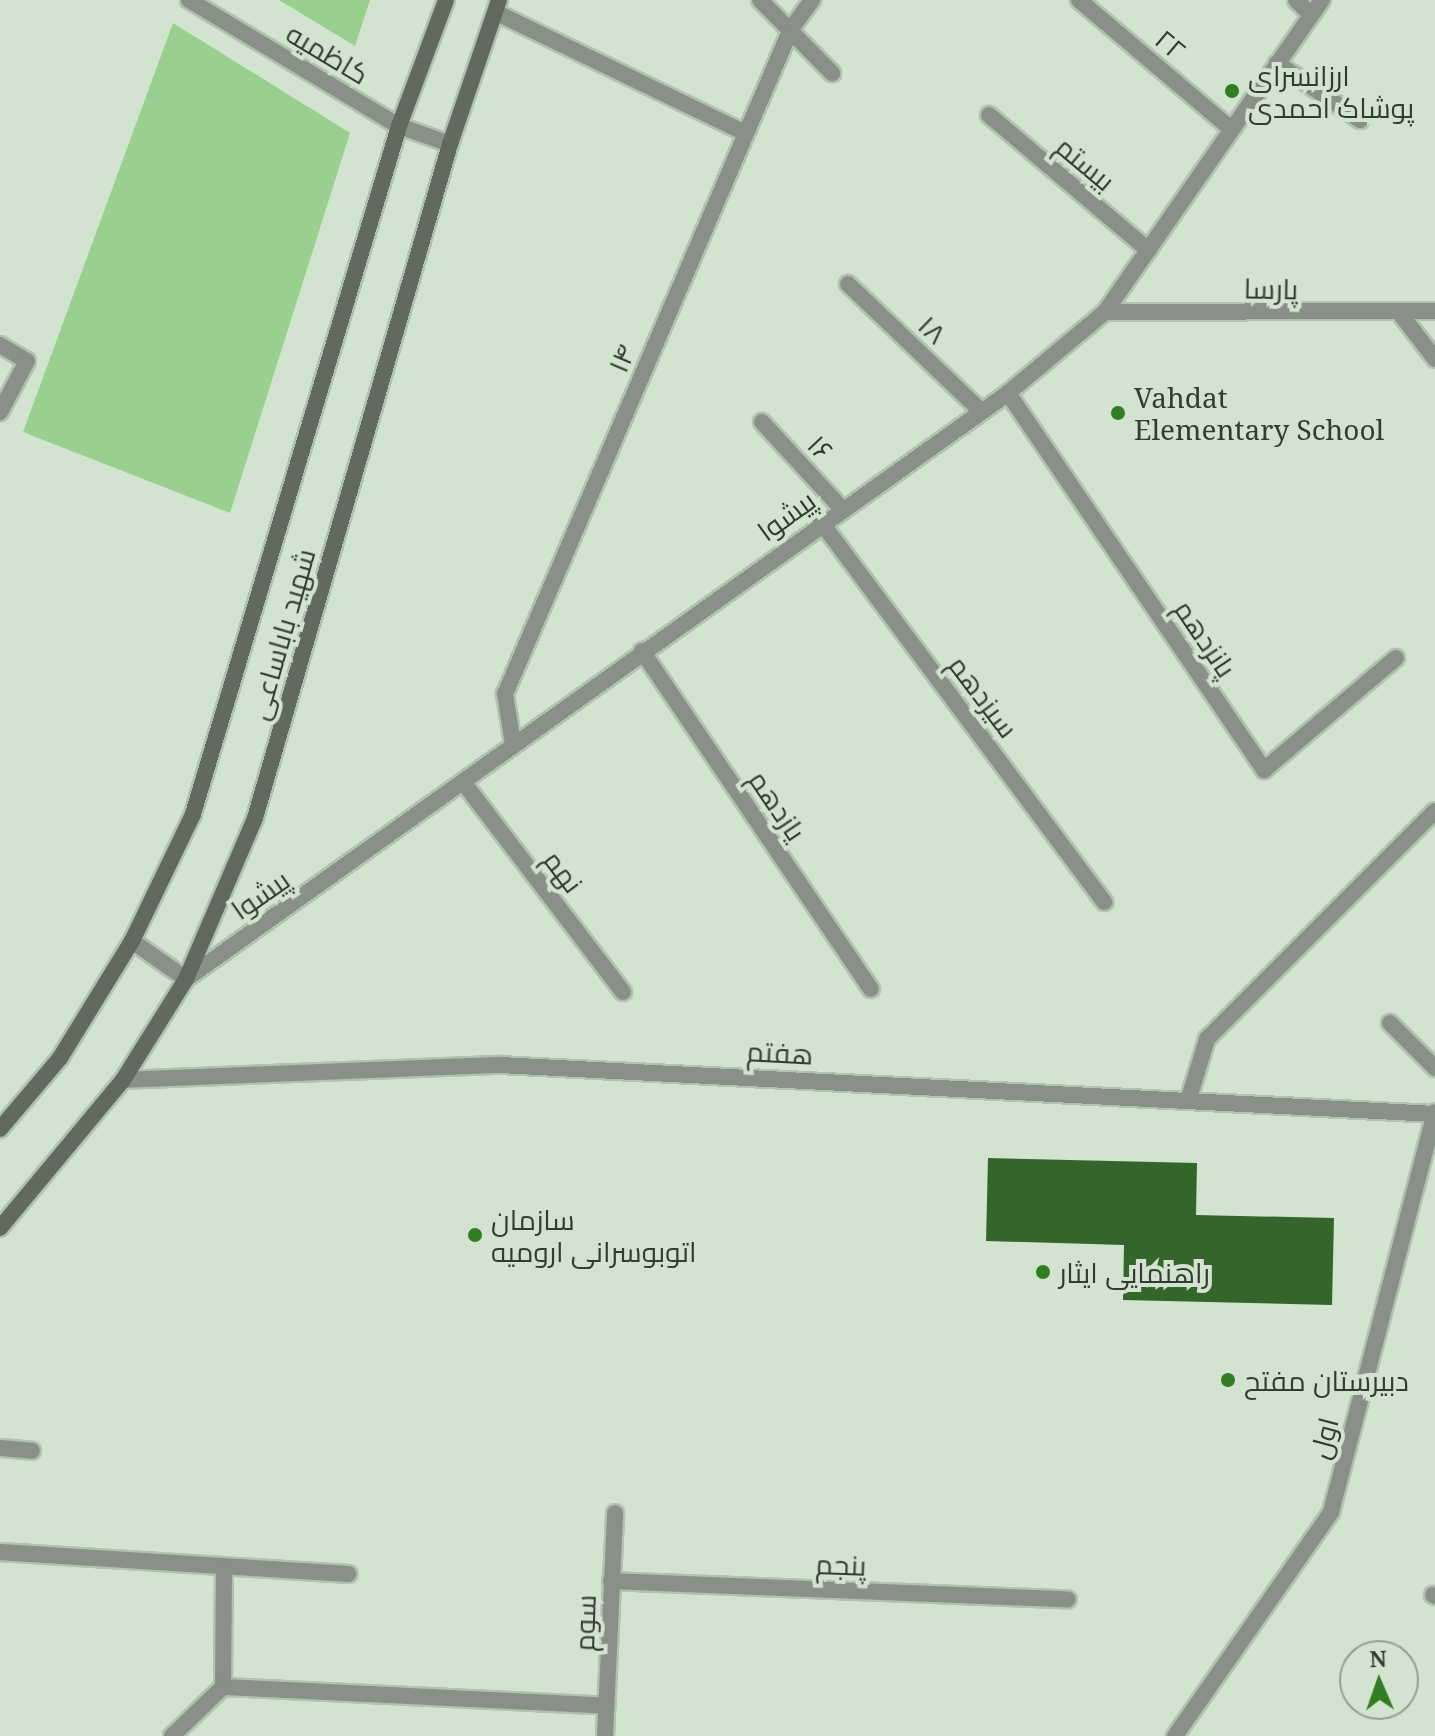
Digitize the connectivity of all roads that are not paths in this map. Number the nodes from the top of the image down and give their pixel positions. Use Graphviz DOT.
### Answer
graph roads {
  1 [pos="189,0"];
  2 [pos="446,0"];
  3 [pos="760,0"];
  4 [pos="812,0"];
  5 [pos="1079,0"];
  6 [pos="1296,0"];
  7 [pos="1322,0"];
  8 [pos="498,6"];
  9 [pos="1310,14"];
  10 [pos="791,29"];
  11 [pos="1277,63"];
  12 [pos="832,73"];
  13 [pos="989,115"];
  14 [pos="1360,120"];
  15 [pos="399,126"];
  16 [pos="1230,128"];
  17 [pos="745,133"];
  18 [pos="450,144"];
  19 [pos="1148,250"];
  20 [pos="848,284"];
  21 [pos="1435,311"];
  22 [pos="1105,312"];
  23 [pos="1402,316"];
  24 [pos="0,345"];
  25 [pos="1435,359"];
  26 [pos="1008,393"];
  27 [pos="981,411"];
  28 [pos="0,412"];
  29 [pos="762,422"];
  30 [pos="841,508"];
  31 [pos="821,522"];
  32 [pos="642,651"];
  33 [pos="1396,658"];
  34 [pos="513,744"];
  35 [pos="463,782"];
  36 [pos="1435,811"];
  37 [pos="1104,902"];
  38 [pos="132,941"];
  39 [pos="186,979"];
  40 [pos="871,989"];
  41 [pos="623,992"];
  42 [pos="1390,1023"];
  43 [pos="1435,1068"];
  44 [pos="123,1080"];
  45 [pos="1189,1098"];
  46 [pos="1435,1113"];
  47 [pos="0,1129"];
  48 [pos="0,1228"];
  49 [pos="0,1448"];
  50 [pos="32,1451"];
  51 [pos="615,1513"];
  52 [pos="0,1552"];
  53 [pos="224,1568"];
  54 [pos="348,1574"];
  55 [pos="611,1581"];
  56 [pos="1068,1599"];
  57 [pos="223,1687"];
  58 [pos="606,1706"];
  59 [pos="172,1736"];
  60 [pos="605,1736"];
  61 [pos="1175,1736"];
  1 -- 15 [label="street, کاظمیه"];
  2 -- 15 [label="main road, شهید باباساعی"];
  3 -- 10 [label="street"];
  4 -- 10 [label="street, ۱۴"];
  5 -- 16 [label="street, ۲۲"];
  6 -- 9 [label="street"];
  7 -- 9 [label="street, پیشوا"];
  8 -- 17 [label="street"];
  8 -- 18 [label="main road, شهید باباساعی"];
  9 -- 11 [label="street, پیشوا"];
  10 -- 12 [label="street"];
  10 -- 17 [label="street, ۱۴"];
  11 -- 14 [label="street"];
  11 -- 16 [label="street, پیشوا"];
  13 -- 19 [label="street, بیستم"];
  15 -- 18 [label="street, کاظمیه"];
  15 -- 38 [label="main road, شهید باباساعی"];
  16 -- 19 [label="street, پیشوا"];
  17 -- 34 [label="street, ۱۴"];
  18 -- 39 [label="main road, شهید باباساعی"];
  19 -- 22 [label="street, پیشوا"];
  20 -- 27 [label="street, ۱۸"];
  21 -- 23 [label="street, پارسا"];
  22 -- 23 [label="street, پارسا"];
  22 -- 26 [label="street, پیشوا"];
  23 -- 25 [label="street"];
  24 -- 28 [label="street"];
  26 -- 27 [label="street, پیشوا"];
  26 -- 33 [label="street, پانزدهم"];
  27 -- 30 [label="street, پیشوا"];
  29 -- 30 [label="street, ۱۶"];
  30 -- 31 [label="street, پیشوا"];
  31 -- 32 [label="street, پیشوا"];
  31 -- 37 [label="street, سیزدهم"];
  32 -- 34 [label="street, پیشوا"];
  32 -- 40 [label="street, یازدهم"];
  34 -- 35 [label="street, پیشوا"];
  35 -- 39 [label="street, پیشوا"];
  35 -- 41 [label="street, نهم"];
  36 -- 45 [label="street"];
  38 -- 39 [label="street"];
  38 -- 47 [label="main road, شهید باباساعی"];
  39 -- 44 [label="main road, شهید باباساعی"];
  42 -- 43 [label="street"];
  44 -- 45 [label="street, هفتم"];
  44 -- 48 [label="main road, شهید باباساعی"];
  45 -- 46 [label="street, هفتم"];
  46 -- 61 [label="street, اول"];
  49 -- 50 [label="street"];
  51 -- 55 [label="street, سوم"];
  52 -- 53 [label="street"];
  53 -- 54 [label="street"];
  53 -- 57 [label="street"];
  55 -- 56 [label="street, پنجم"];
  55 -- 58 [label="street, سوم"];
  57 -- 58 [label="street"];
  57 -- 59 [label="street"];
  58 -- 60 [label="street, سوم"];
}
